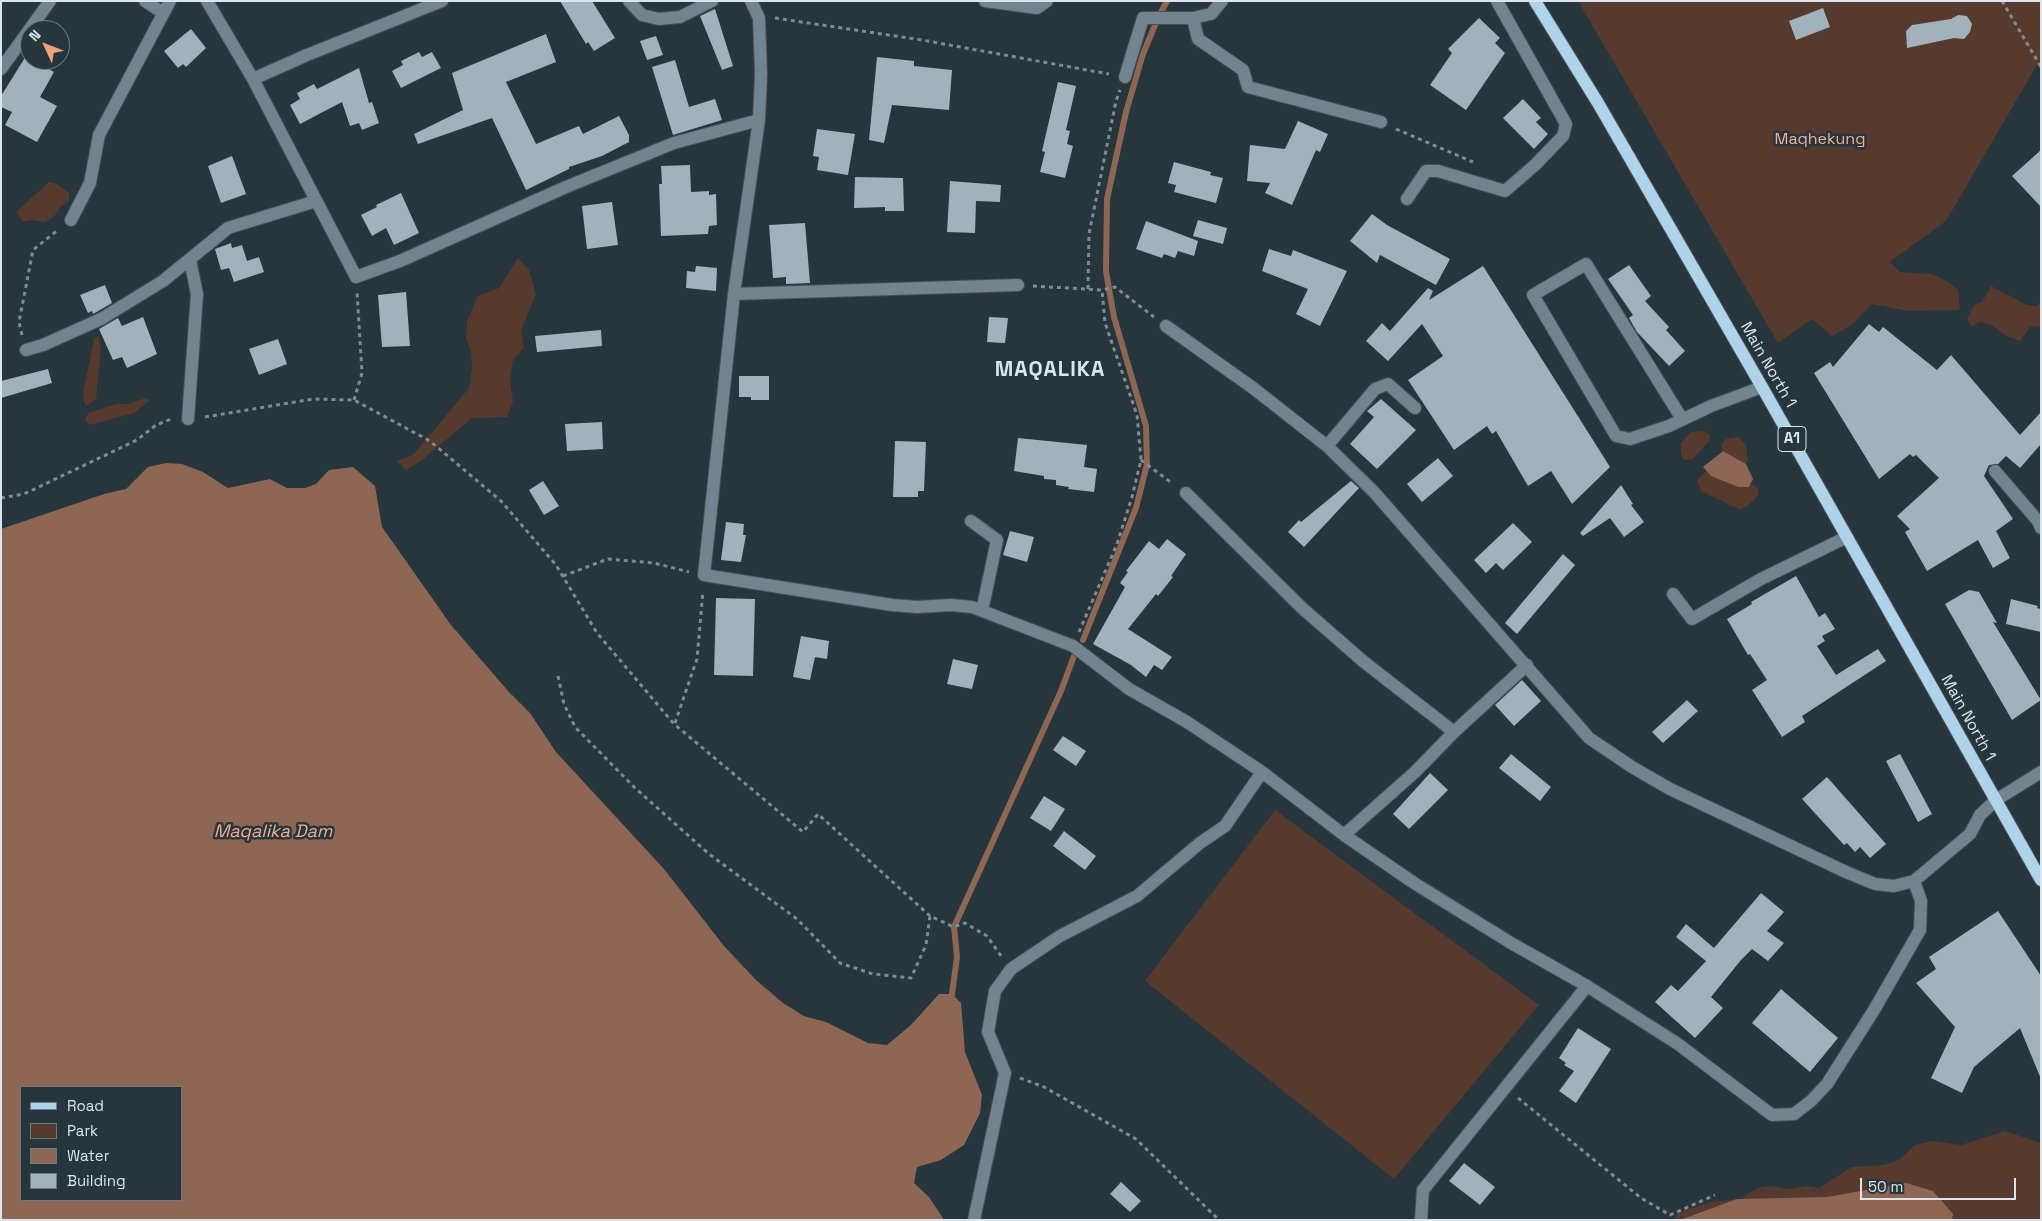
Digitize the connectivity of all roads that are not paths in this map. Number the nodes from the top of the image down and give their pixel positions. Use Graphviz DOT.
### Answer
graph roads {
  1 [pos="50,1"];
  2 [pos="145,1"];
  3 [pos="170,1"];
  4 [pos="207,1"];
  5 [pos="442,1"];
  6 [pos="629,1"];
  7 [pos="712,1"];
  8 [pos="751,1"];
  9 [pos="985,1"];
  10 [pos="1047,1"];
  11 [pos="1222,1"];
  12 [pos="1497,1"];
  13 [pos="1535,1"];
  14 [pos="163,14"];
  15 [pos="1193,18"];
  16 [pos="1,69"];
  17 [pos="1125,77"];
  18 [pos="253,79"];
  19 [pos="759,120"];
  20 [pos="1381,122"];
  21 [pos="1407,198"];
  22 [pos="316,201"];
  23 [pos="71,220"];
  24 [pos="190,260"];
  25 [pos="1018,285"];
  26 [pos="734,294"];
  27 [pos="1166,326"];
  28 [pos="26,350"];
  29 [pos="1762,386"];
  30 [pos="1415,408"];
  31 [pos="188,419"];
  32 [pos="1682,419"];
  33 [pos="1327,446"];
  34 [pos="1995,471"];
  35 [pos="1186,493"];
  36 [pos="971,521"];
  37 [pos="2041,528"];
  38 [pos="1847,537"];
  39 [pos="1673,594"];
  40 [pos="982,611"];
  41 [pos="1527,666"];
  42 [pos="1454,732"];
  43 [pos="1262,772"];
  44 [pos="2041,772"];
  45 [pos="1996,800"];
  46 [pos="1344,835"];
  47 [pos="2041,880"];
  48 [pos="1914,881"];
  49 [pos="1587,986"];
  50 [pos="974,1220"];
  51 [pos="1421,1220"];
  1 -- 16 [label="street"];
  2 -- 14 [label="street"];
  3 -- 14 [label="street"];
  4 -- 18 [label="street"];
  5 -- 18 [label="street"];
  6 -- 7 [label="street"];
  8 -- 19 [label="street"];
  9 -- 10 [label="street"];
  11 -- 15 [label="street"];
  12 -- 21 [label="street"];
  13 -- 29 [label="main road, Main North 1 / A1"];
  14 -- 23 [label="street"];
  15 -- 17 [label="street"];
  15 -- 20 [label="street"];
  18 -- 22 [label="street"];
  19 -- 22 [label="street"];
  19 -- 26 [label="street"];
  22 -- 24 [label="street"];
  24 -- 28 [label="street"];
  24 -- 31 [label="street"];
  25 -- 26 [label="street"];
  26 -- 40 [label="street"];
  27 -- 33 [label="street"];
  29 -- 32 [label="street"];
  29 -- 38 [label="main road, Main North 1 / A1"];
  30 -- 33 [label="street"];
  32 -- 32 [label="street"];
  33 -- 41 [label="street"];
  34 -- 37 [label="street"];
  35 -- 42 [label="street"];
  36 -- 40 [label="street"];
  38 -- 39 [label="street"];
  38 -- 45 [label="main road, Main North 1 / A1"];
  40 -- 43 [label="street"];
  41 -- 42 [label="street"];
  41 -- 48 [label="street"];
  42 -- 46 [label="street"];
  43 -- 46 [label="street"];
  43 -- 50 [label="street"];
  44 -- 45 [label="street"];
  45 -- 47 [label="main road, Main North 1 / A1"];
  45 -- 48 [label="street"];
  46 -- 49 [label="street"];
  48 -- 49 [label="street"];
  49 -- 51 [label="street"];
}
